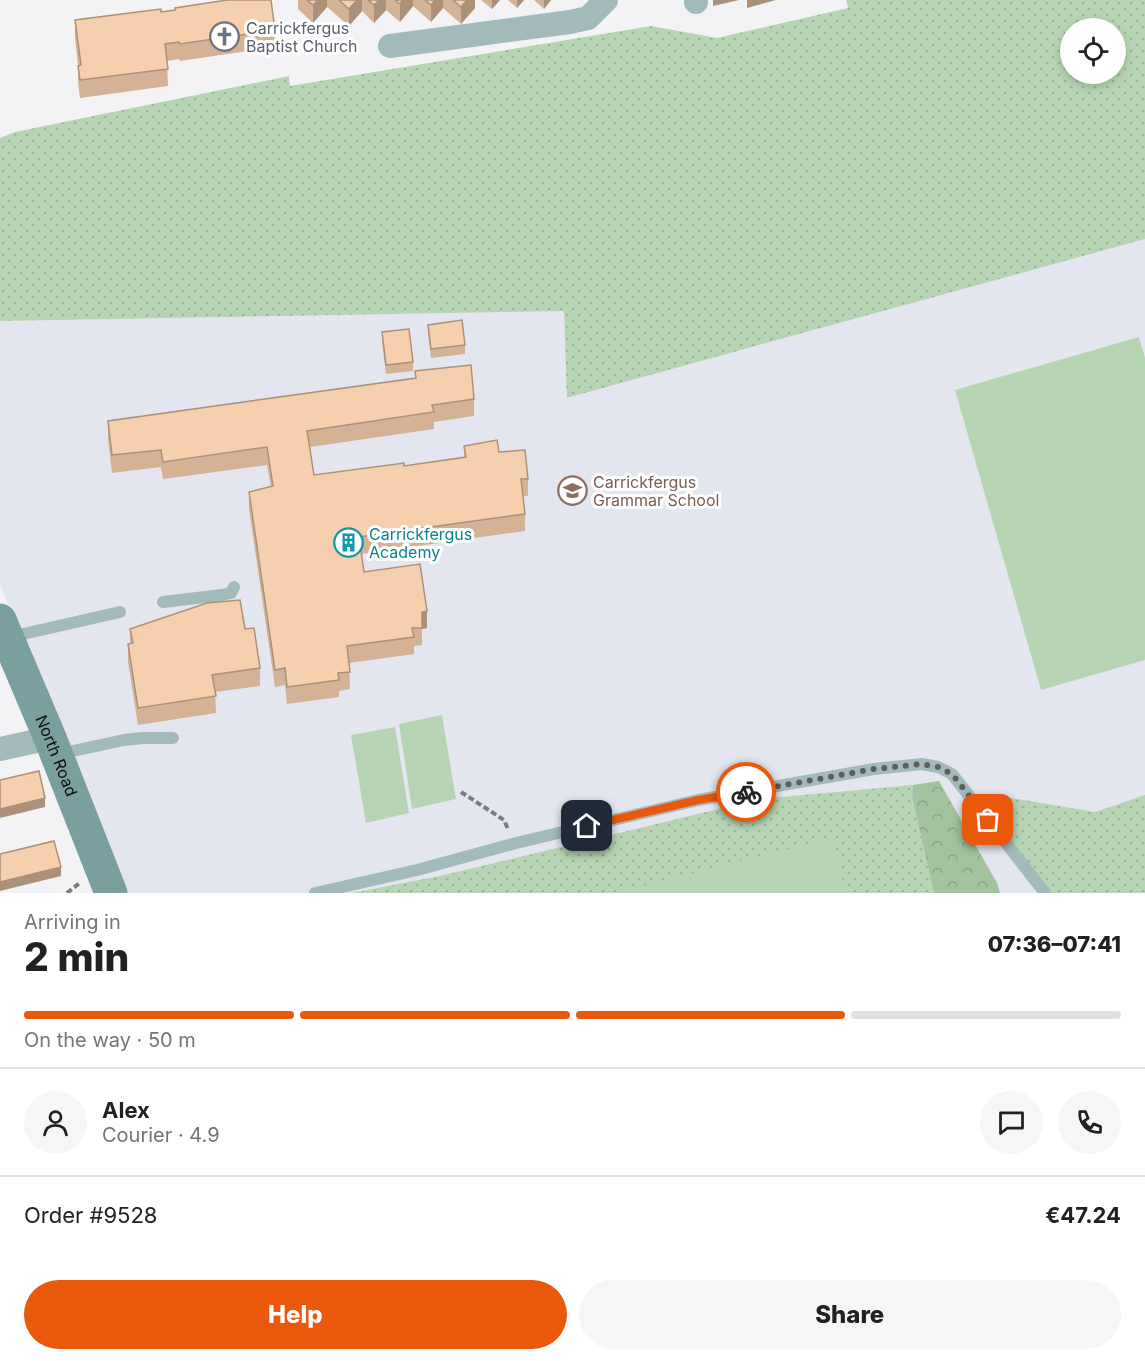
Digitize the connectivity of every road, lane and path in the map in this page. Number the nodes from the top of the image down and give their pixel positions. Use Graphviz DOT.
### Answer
graph roads {
  1 [pos="606,0"];
  2 [pos="390,46"];
  3 [pos="234,587"];
  4 [pos="163,602"];
  5 [pos="120,612"];
  6 [pos="4,629"];
  7 [pos="173,738"];
  8 [pos="53,747"];
  9 [pos="0,749"];
  10 [pos="461,792"];
  11 [pos="516,843"];
  12 [pos="111,893"];
  13 [pos="315,893"];
  14 [pos="1045,893"];
  1 -- 2 [label="street"];
  3 -- 4 [label="lane"];
  5 -- 6 [label="lane"];
  6 -- 8 [label="street, North Road"];
  7 -- 8 [label="lane"];
  8 -- 9 [label="street"];
  8 -- 12 [label="street, North Road"];
  10 -- 11 [label="path"];
  11 -- 13 [label="lane"];
  11 -- 14 [label="lane"];
}
